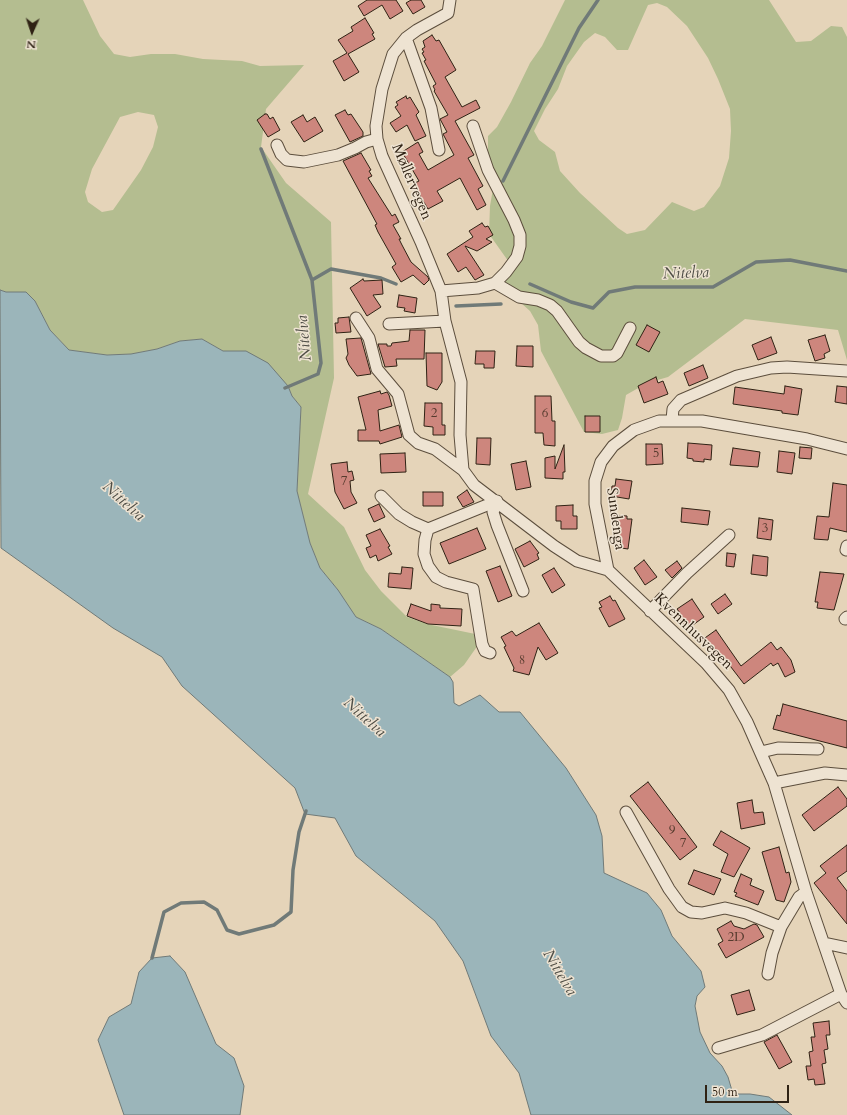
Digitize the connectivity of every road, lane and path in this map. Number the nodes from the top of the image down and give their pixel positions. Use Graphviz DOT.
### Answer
graph roads {
  1 [pos="450,0"];
  2 [pos="406,38"];
  3 [pos="473,126"];
  4 [pos="377,139"];
  5 [pos="277,145"];
  6 [pos="439,150"];
  7 [pos="495,283"];
  8 [pos="441,291"];
  9 [pos="356,318"];
  10 [pos="445,321"];
  11 [pos="389,324"];
  12 [pos="630,328"];
  13 [pos="847,372"];
  14 [pos="672,420"];
  15 [pos="460,435"];
  16 [pos="847,449"];
  17 [pos="464,470"];
  18 [pos="380,496"];
  19 [pos="497,501"];
  20 [pos="428,530"];
  21 [pos="729,535"];
  22 [pos="608,570"];
  23 [pos="523,591"];
  24 [pos="650,611"];
  25 [pos="490,653"];
  26 [pos="818,749"];
  27 [pos="761,752"];
  28 [pos="847,775"];
  29 [pos="774,783"];
  30 [pos="626,812"];
  31 [pos="806,892"];
  32 [pos="781,927"];
  33 [pos="824,943"];
  34 [pos="847,948"];
  35 [pos="768,974"];
  36 [pos="844,998"];
  37 [pos="718,1048"];
  1 -- 2 [label="street, Møllervegen"];
  2 -- 4 [label="street, Møllervegen"];
  2 -- 6 [label="street"];
  3 -- 7 [label="street"];
  4 -- 5 [label="street"];
  4 -- 8 [label="street, Møllervegen"];
  7 -- 8 [label="street"];
  7 -- 12 [label="street"];
  8 -- 10 [label="street, Møllervegen"];
  9 -- 17 [label="street"];
  10 -- 11 [label="street"];
  10 -- 15 [label="street, Møllervegen"];
  13 -- 14 [label="street"];
  14 -- 16 [label="street, Sundenga"];
  14 -- 22 [label="street, Sundenga"];
  15 -- 17 [label="street, Kvennhusvegen"];
  17 -- 19 [label="street, Kvennhusvegen"];
  18 -- 20 [label="street"];
  19 -- 20 [label="street"];
  19 -- 22 [label="street, Kvennhusvegen"];
  19 -- 23 [label="street"];
  20 -- 25 [label="street"];
  21 -- 24 [label="street"];
  22 -- 24 [label="street, Kvennhusvegen"];
  24 -- 27 [label="street, Kvennhusvegen"];
  26 -- 27 [label="street"];
  27 -- 29 [label="street, Kvennhusvegen"];
  28 -- 29 [label="street"];
  29 -- 31 [label="street, Kvennhusvegen"];
  30 -- 32 [label="street"];
  31 -- 32 [label="street"];
  31 -- 33 [label="street, Kvennhusvegen"];
  32 -- 35 [label="street"];
  33 -- 34 [label="street"];
  33 -- 36 [label="street, Kvennhusvegen"];
  36 -- 37 [label="street"];
}
